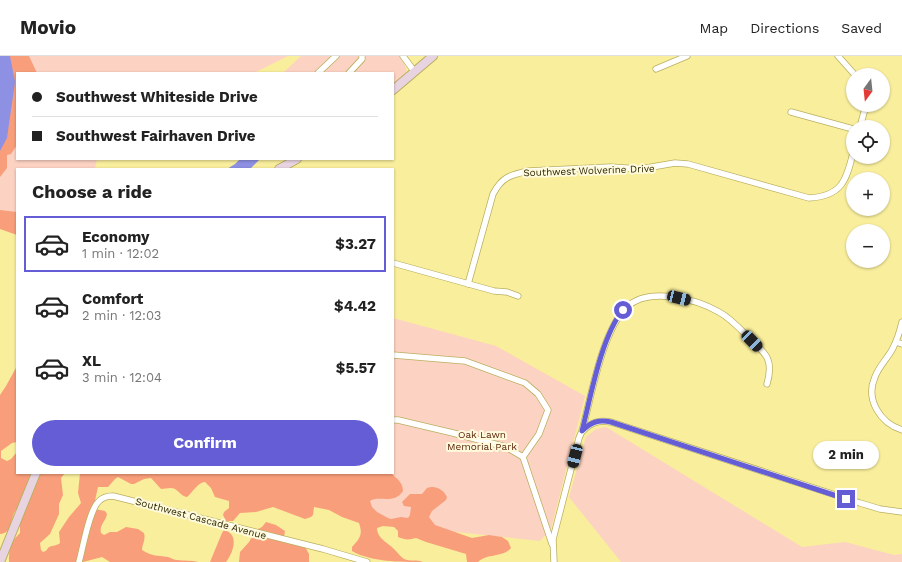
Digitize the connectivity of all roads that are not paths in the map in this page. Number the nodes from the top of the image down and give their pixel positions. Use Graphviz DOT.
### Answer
graph roads {
  1 [pos="336,56"];
  2 [pos="362,56"];
  3 [pos="403,56"];
  4 [pos="433,56"];
  5 [pos="687,56"];
  6 [pos="838,56"];
  7 [pos="849,68"];
  8 [pos="656,69"];
  9 [pos="414,71"];
  10 [pos="319,72"];
  11 [pos="350,72"];
  12 [pos="394,89"];
  13 [pos="791,112"];
  14 [pos="846,127"];
  15 [pos="295,160"];
  16 [pos="849,164"];
  17 [pos="281,168"];
  18 [pos="394,263"];
  19 [pos="468,284"];
  20 [pos="518,296"];
  21 [pos="902,322"];
  22 [pos="899,343"];
  23 [pos="394,355"];
  24 [pos="767,384"];
  25 [pos="394,420"];
  26 [pos="902,430"];
  27 [pos="582,431"];
  28 [pos="523,457"];
  29 [pos="36,474"];
  30 [pos="902,512"];
  31 [pos="552,547"];
  32 [pos="0,562"];
  33 [pos="79,562"];
  34 [pos="367,562"];
  35 [pos="554,562"];
  1 -- 10 [label="street"];
  2 -- 11 [label="street"];
  3 -- 9 [label="street"];
  4 -- 9 [label="street"];
  5 -- 8 [label="street"];
  6 -- 7 [label="street"];
  9 -- 12 [label="street"];
  13 -- 14 [label="street"];
  15 -- 17 [label="street"];
  16 -- 19 [label="street, Southwest Wolverine Drive"];
  18 -- 19 [label="street"];
  19 -- 20 [label="street"];
  21 -- 22 [label="street"];
  22 -- 26 [label="street"];
  23 -- 28 [label="street"];
  24 -- 27 [label="street"];
  25 -- 28 [label="street"];
  27 -- 30 [label="street"];
  27 -- 31 [label="street"];
  28 -- 31 [label="street"];
  29 -- 32 [label="street"];
  31 -- 35 [label="street"];
  33 -- 34 [label="street, Southwest Cascade Avenue"];
}
